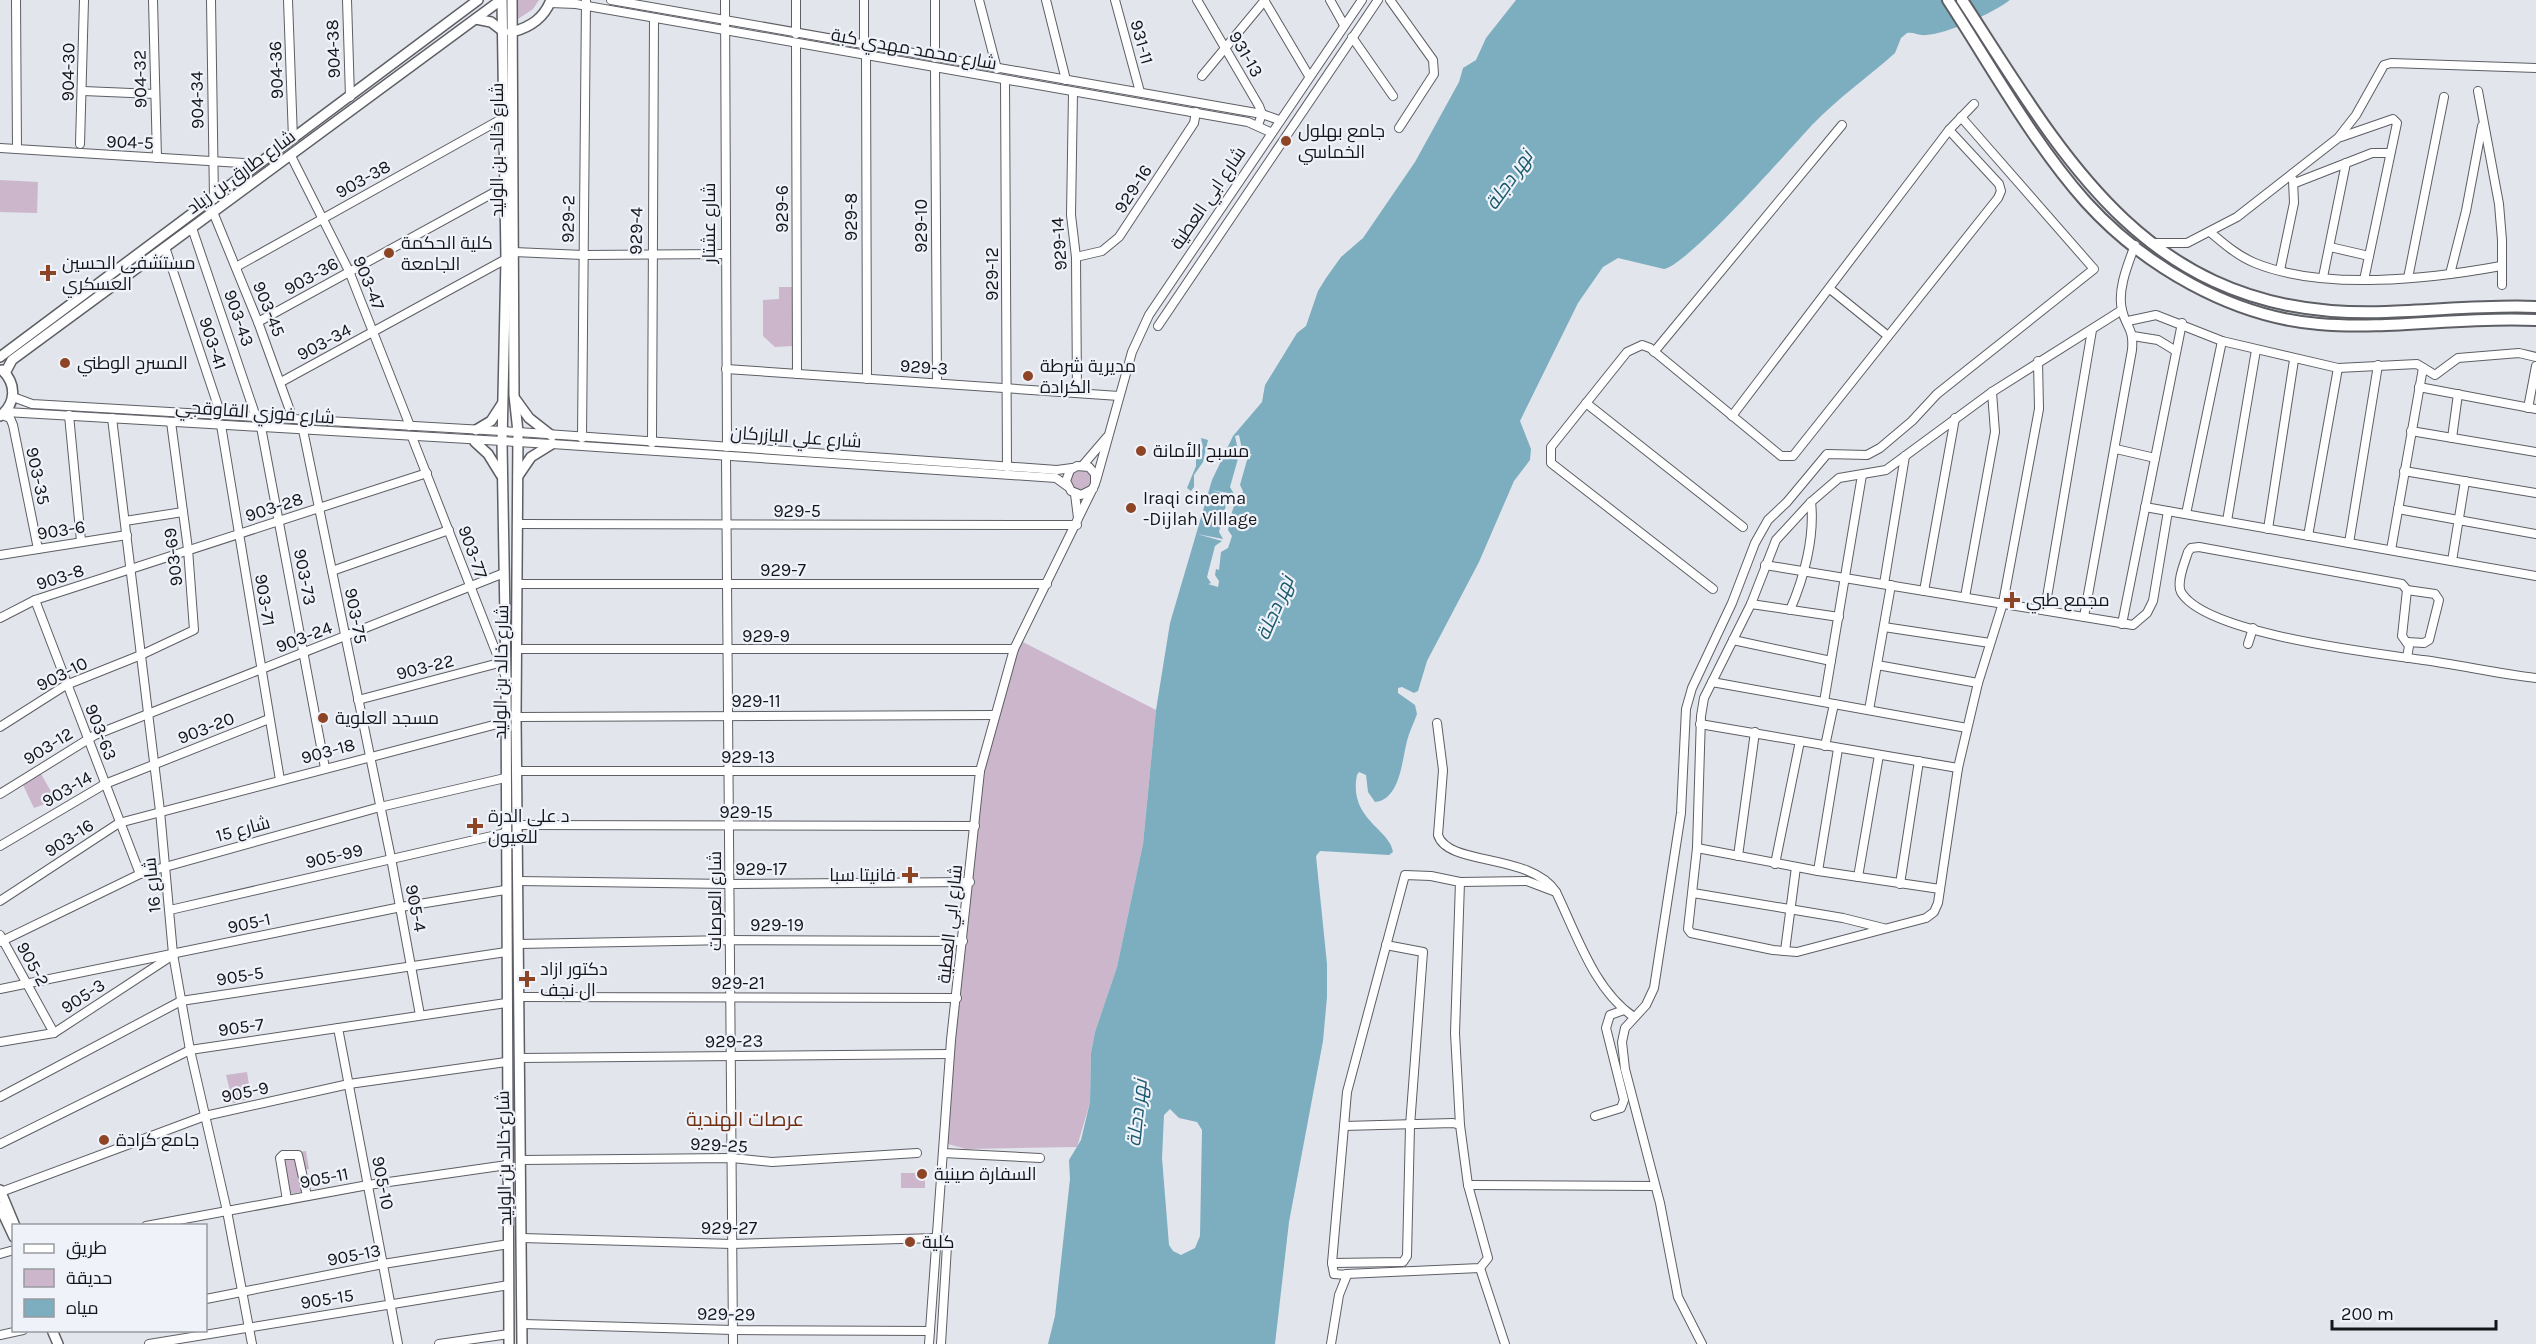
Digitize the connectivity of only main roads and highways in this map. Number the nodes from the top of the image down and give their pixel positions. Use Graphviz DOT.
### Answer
graph roads {
  1 [pos="478,0"];
  2 [pos="491,0"];
  3 [pos="501,0"];
  4 [pos="512,0"];
  5 [pos="1948,0"];
  6 [pos="1962,0"];
  7 [pos="551,1"];
  8 [pos="467,4"];
  9 [pos="476,19"];
  10 [pos="467,24"];
  11 [pos="508,32"];
  12 [pos="2126,231"];
  13 [pos="2536,307"];
  14 [pos="2536,320"];
  15 [pos="0,357"];
  16 [pos="3,370"];
  17 [pos="509,395"];
  18 [pos="3,415"];
  19 [pos="476,430"];
  20 [pos="511,432"];
  21 [pos="475,442"];
  22 [pos="511,444"];
  23 [pos="503,477"];
  24 [pos="517,478"];
  25 [pos="0,1191"];
  26 [pos="0,1207"];
  27 [pos="14,1224"];
  28 [pos="12,1233"];
  29 [pos="509,1339"];
  30 [pos="522,1344"];
  1 -- 8 [label="main road, شارع طارق بن زياد"];
  2 -- 10 [label="main road"];
  3 -- 9 [label="main road, شارع طارق بن زياد"];
  3 -- 11 [label="main road, شارع خالد بن الوليد"];
  4 -- 11 [label="main road, شارع خالد بن الوليد"];
  5 -- 12 [label="highway"];
  6 -- 12 [label="highway"];
  7 -- 11 [label="main road"];
  8 -- 15 [label="main road, شارع طارق بن زياد"];
  9 -- 10 [label="main road, شارع طارق بن زياد"];
  9 -- 11 [label="main road"];
  10 -- 16 [label="main road, شارع طارق بن زياد"];
  11 -- 17 [label="main road, شارع خالد بن الوليد"];
  11 -- 17 [label="main road, شارع خالد بن الوليد"];
  12 -- 13 [label="highway"];
  12 -- 14 [label="highway"];
  16 -- 18 [label="main road"];
  17 -- 19 [label="main road"];
  17 -- 20 [label="main road, شارع خالد بن الوليد"];
  17 -- 24 [label="main road"];
  20 -- 22 [label="main road"];
  20 -- 22 [label="main road, شارع خالد بن الوليد"];
  21 -- 23 [label="main road"];
  22 -- 23 [label="main road, شارع خالد بن الوليد"];
  22 -- 24 [label="main road, شارع خالد بن الوليد"];
  23 -- 29 [label="main road, شارع خالد بن الوليد"];
  24 -- 30 [label="main road, شارع خالد بن الوليد"];
  25 -- 27 [label="main road"];
  26 -- 28 [label="main road"];
}
